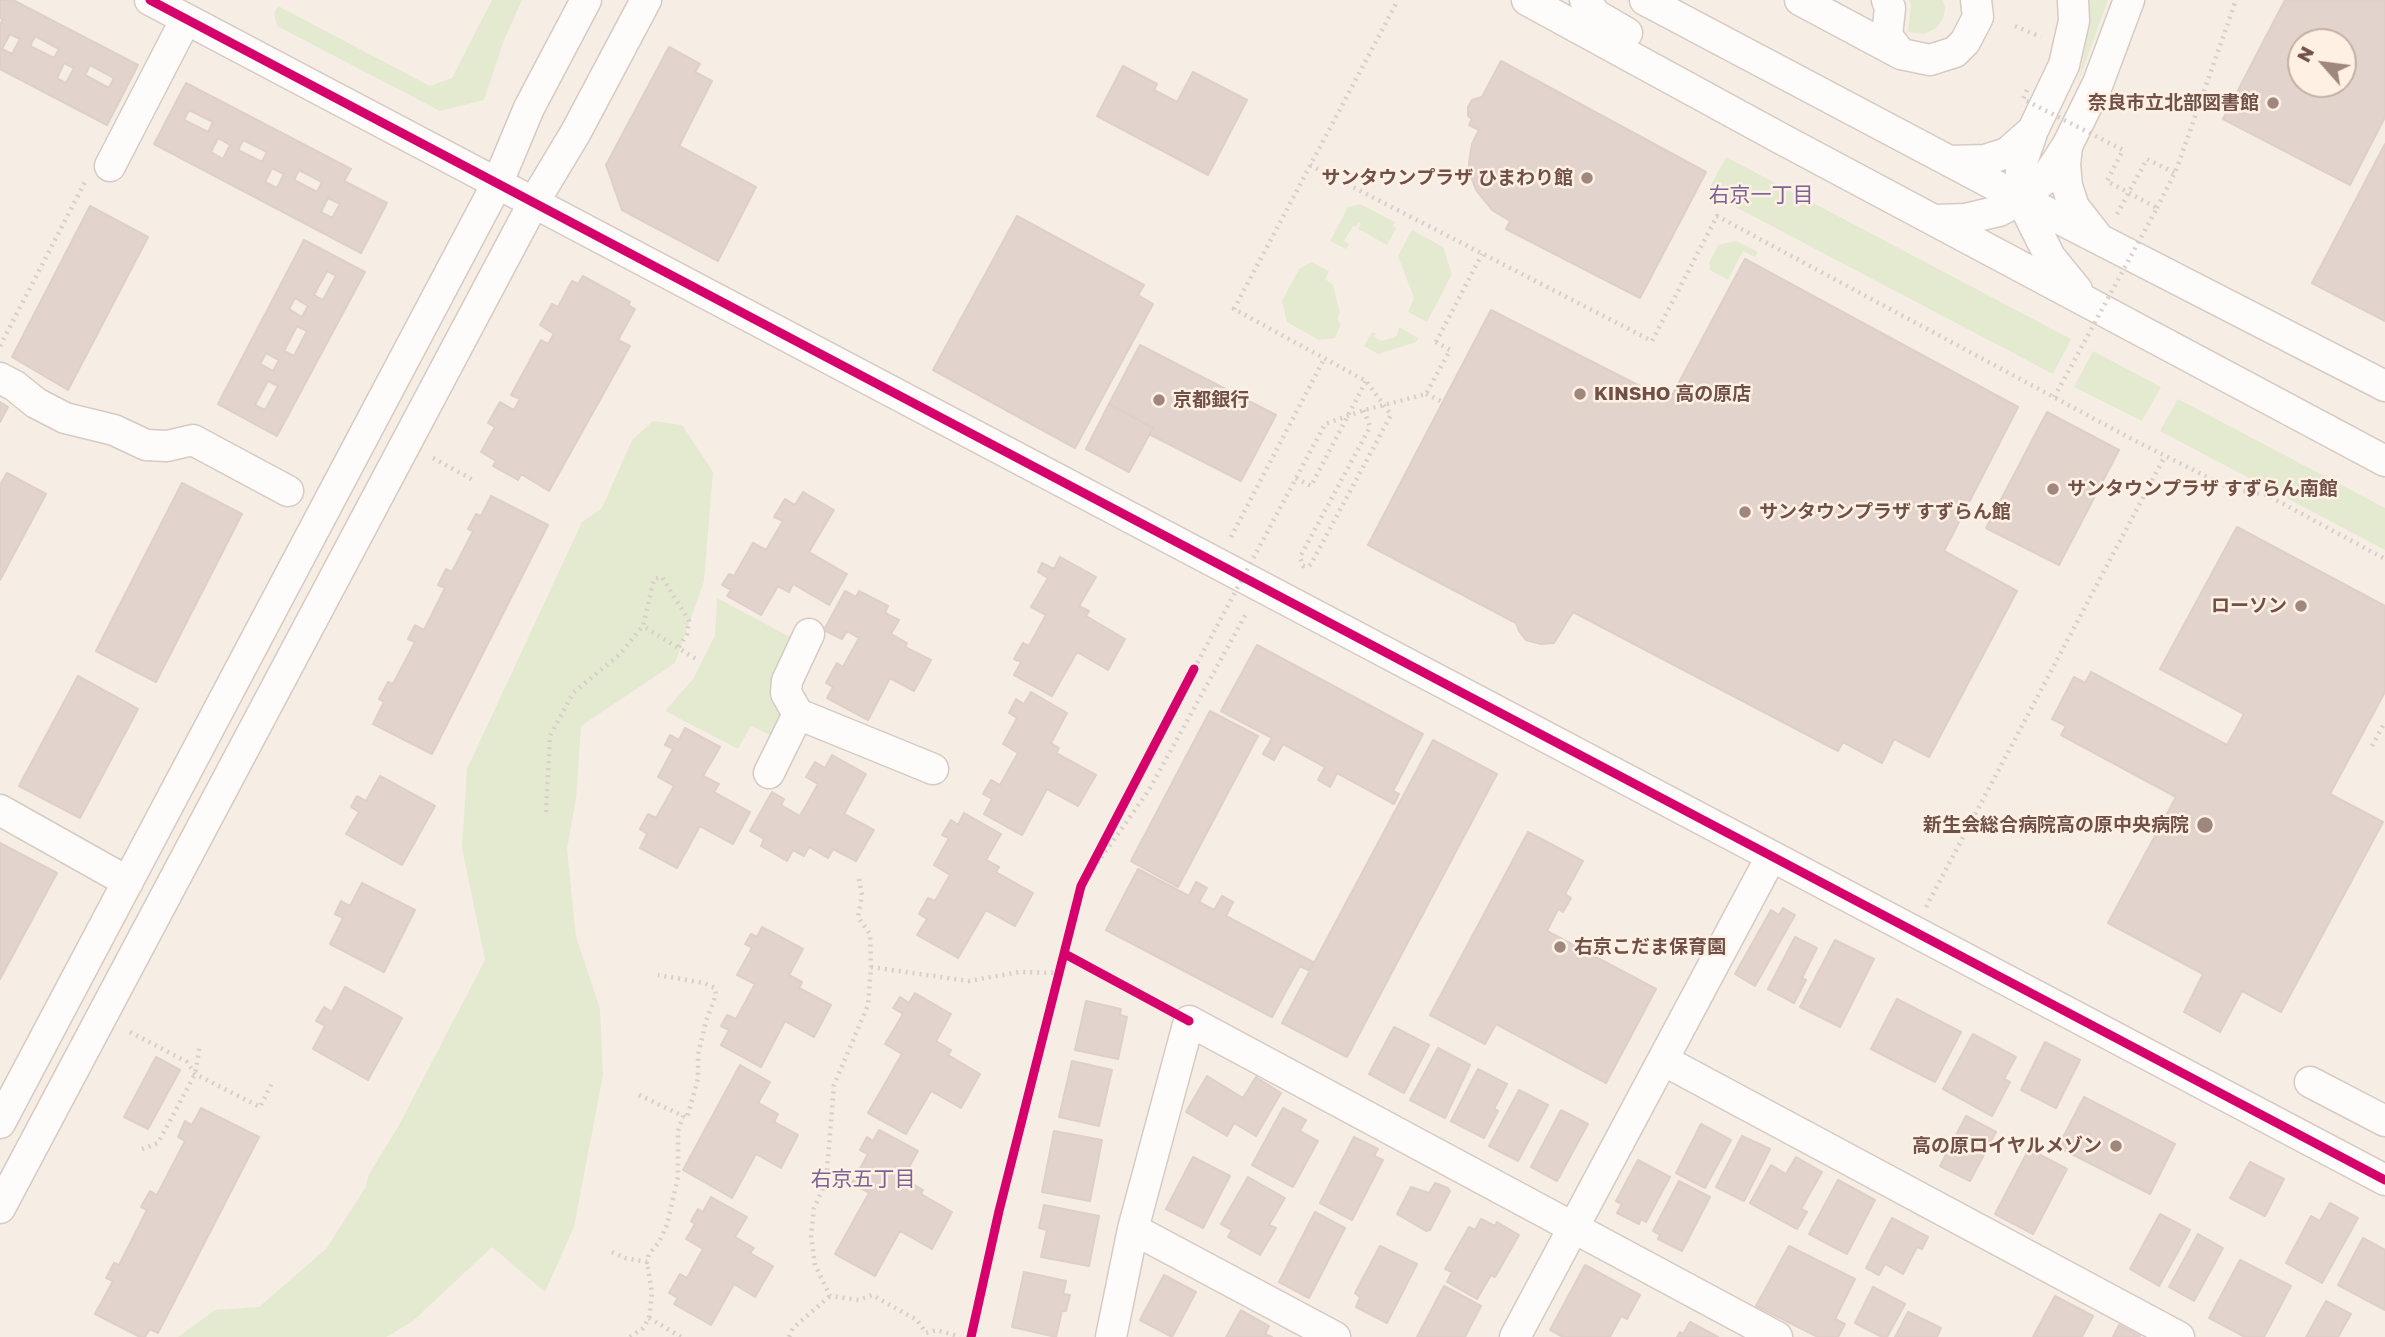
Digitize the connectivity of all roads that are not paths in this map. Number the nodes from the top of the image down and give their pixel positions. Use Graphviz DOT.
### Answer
graph roads {
  1 [pos="150,0"];
  2 [pos="586,0"];
  3 [pos="646,0"];
  4 [pos="1527,0"];
  5 [pos="1585,0"];
  6 [pos="1645,0"];
  7 [pos="1800,0"];
  8 [pos="1887,0"];
  9 [pos="1976,0"];
  10 [pos="2073,0"];
  11 [pos="2129,0"];
  12 [pos="186,19"];
  13 [pos="1901,54"];
  14 [pos="2033,130"];
  15 [pos="1778,137"];
  16 [pos="2067,146"];
  17 [pos="1949,161"];
  18 [pos="100,169"];
  19 [pos="498,182"];
  20 [pos="2021,199"];
  21 [pos="534,202"];
  22 [pos="1935,220"];
  23 [pos="2100,240"];
  24 [pos="2086,302"];
  25 [pos="0,378"];
  26 [pos="2385,386"];
  27 [pos="2385,461"];
  28 [pos="288,491"];
  29 [pos="809,634"];
  30 [pos="798,714"];
  31 [pos="933,769"];
  32 [pos="769,773"];
  33 [pos="0,810"];
  34 [pos="1771,857"];
  35 [pos="128,882"];
  36 [pos="1662,1060"];
  37 [pos="2309,1082"];
  38 [pos="2385,1121"];
  39 [pos="0,1124"];
  40 [pos="2385,1180"];
  41 [pos="0,1208"];
  42 [pos="1133,1229"];
  43 [pos="1573,1229"];
  44 [pos="1111,1337"];
  45 [pos="1335,1337"];
  46 [pos="1515,1337"];
  47 [pos="1777,1337"];
  48 [pos="2179,1337"];
  1 -- 12 [label="street"];
  2 -- 19 [label="street"];
  3 -- 21 [label="street"];
  4 -- 15 [label="street"];
  5 -- 15 [label="street"];
  6 -- 17 [label="street"];
  7 -- 13 [label="street"];
  8 -- 13 [label="street"];
  9 -- 13 [label="street"];
  10 -- 14 [label="street"];
  11 -- 16 [label="street"];
  12 -- 18 [label="street"];
  12 -- 19 [label="street"];
  14 -- 17 [label="street"];
  14 -- 20 [label="street"];
  15 -- 22 [label="street"];
  16 -- 20 [label="street"];
  16 -- 23 [label="street"];
  17 -- 20 [label="street"];
  19 -- 21 [label="street"];
  19 -- 35 [label="street"];
  20 -- 22 [label="street"];
  20 -- 23 [label="street"];
  20 -- 24 [label="street"];
  21 -- 34 [label="street"];
  21 -- 41 [label="street"];
  22 -- 24 [label="street"];
  23 -- 26 [label="street"];
  24 -- 27 [label="street"];
  25 -- 28 [label="street"];
  29 -- 30 [label="street"];
  30 -- 31 [label="street"];
  30 -- 32 [label="street"];
  33 -- 35 [label="street"];
  34 -- 36 [label="street"];
  34 -- 40 [label="street"];
  35 -- 39 [label="street"];
  36 -- 43 [label="street"];
  36 -- 48 [label="street"];
  37 -- 38 [label="street"];
  42 -- 43 [label="street"];
  42 -- 44 [label="street"];
  42 -- 45 [label="street"];
  43 -- 46 [label="street"];
  43 -- 47 [label="street"];
}
